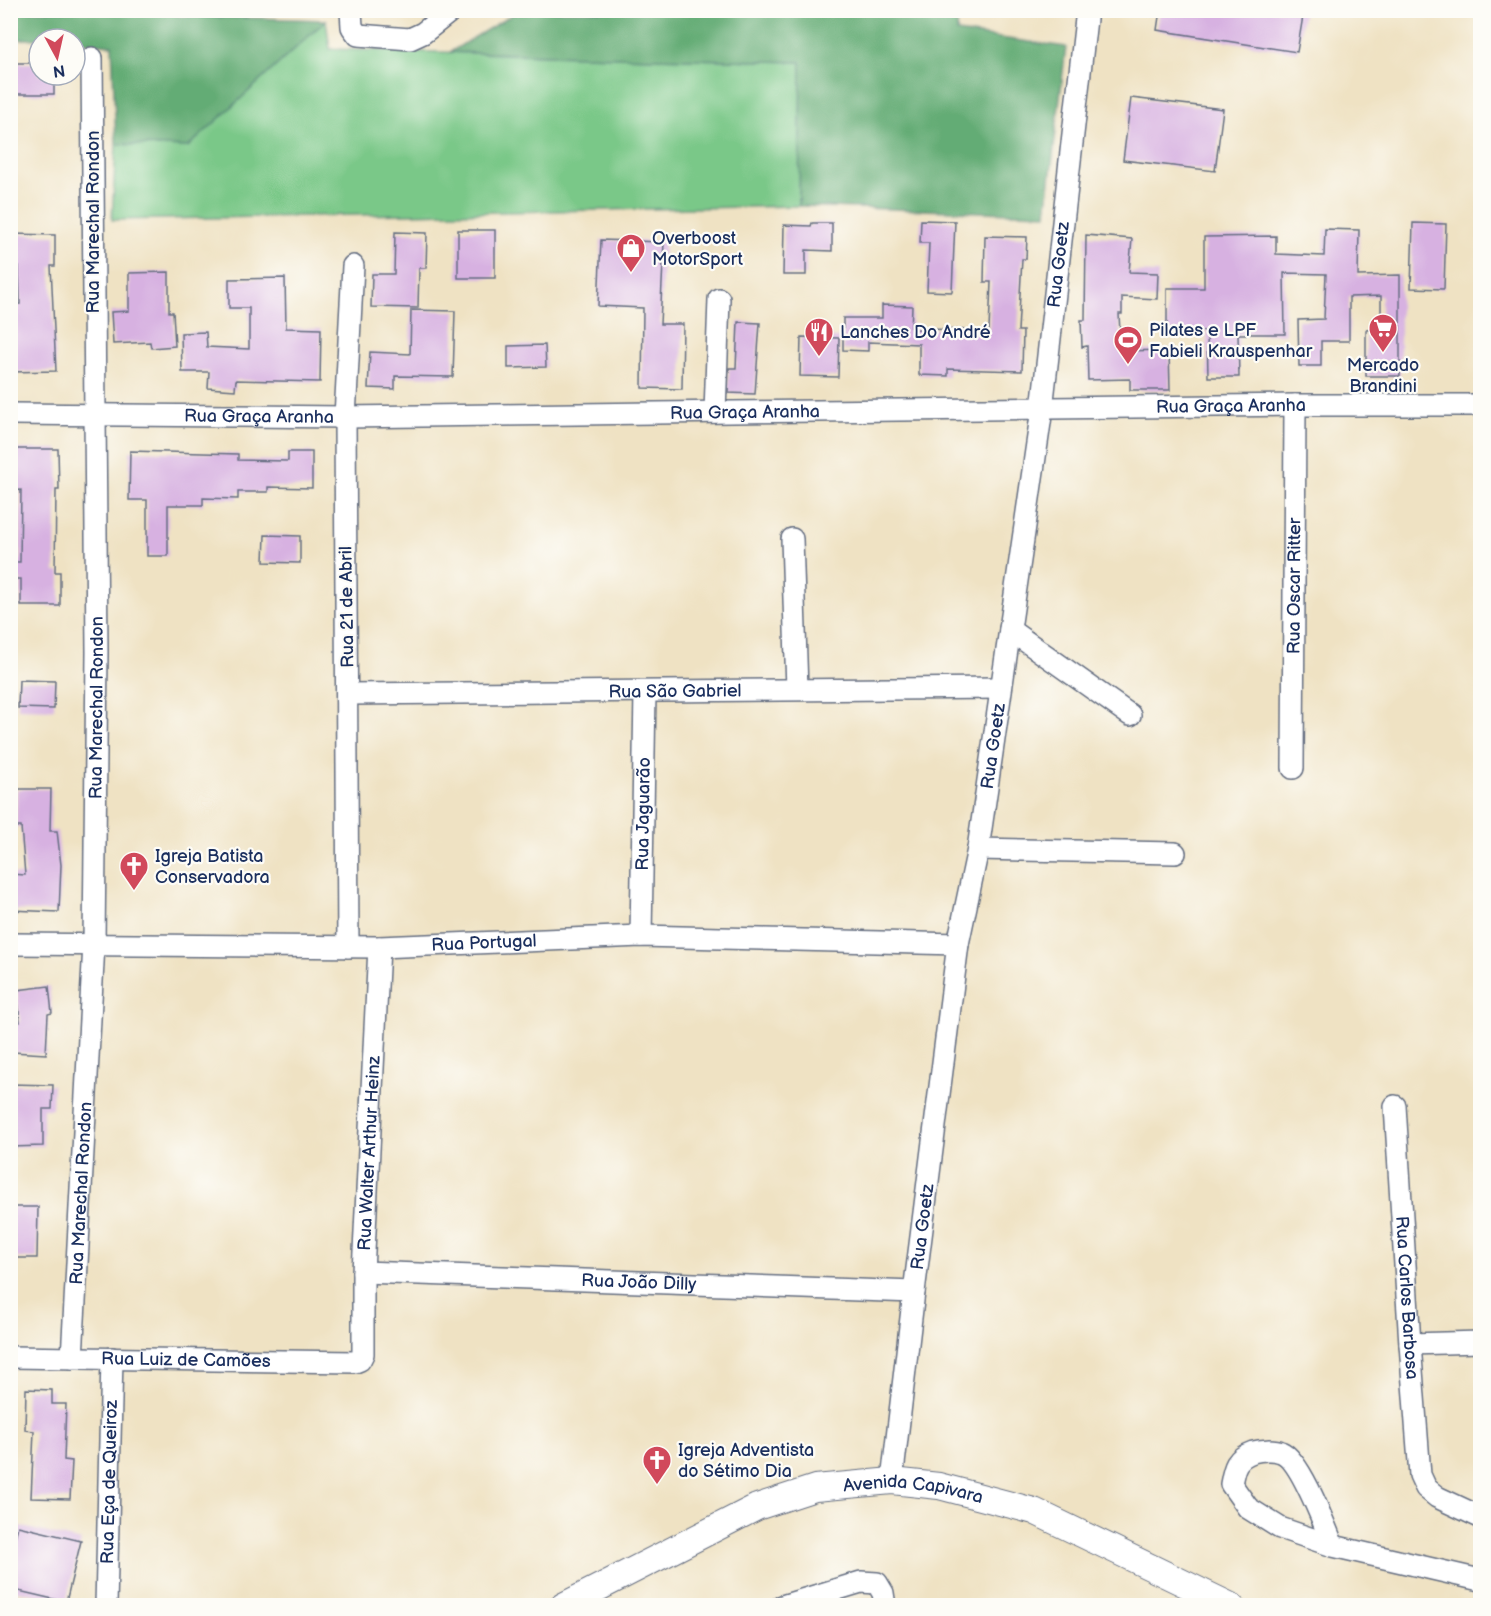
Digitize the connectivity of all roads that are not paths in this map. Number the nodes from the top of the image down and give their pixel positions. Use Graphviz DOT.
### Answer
graph roads {
  1 [pos="351,10"];
  2 [pos="452,10"];
  3 [pos="1087,10"];
  4 [pos="92,58"];
  5 [pos="353,266"];
  6 [pos="719,299"];
  7 [pos="1296,405"];
  8 [pos="1480,405"];
  9 [pos="1042,410"];
  10 [pos="716,412"];
  11 [pos="10,414"];
  12 [pos="94,415"];
  13 [pos="345,417"];
  14 [pos="792,539"];
  15 [pos="1010,630"];
  16 [pos="1001,688"];
  17 [pos="796,689"];
  18 [pos="645,692"];
  19 [pos="348,694"];
  20 [pos="1130,715"];
  21 [pos="1293,768"];
  22 [pos="978,849"];
  23 [pos="1175,853"];
  24 [pos="641,936"];
  25 [pos="10,944"];
  26 [pos="94,944"];
  27 [pos="958,944"];
  28 [pos="348,947"];
  29 [pos="379,947"];
  30 [pos="1395,1106"];
  31 [pos="363,1272"];
  32 [pos="914,1292"];
  33 [pos="1480,1342"];
  34 [pos="1410,1344"];
  35 [pos="10,1357"];
  36 [pos="72,1358"];
  37 [pos="112,1358"];
  38 [pos="360,1360"];
  39 [pos="892,1481"];
  40 [pos="1480,1517"];
  41 [pos="1333,1546"];
  42 [pos="1480,1580"];
  43 [pos="106,1605"];
  44 [pos="563,1605"];
  45 [pos="782,1605"];
  46 [pos="885,1605"];
  47 [pos="1231,1605"];
  1 -- 2 [label="street"];
  3 -- 9 [label="street, Rua Goetz"];
  4 -- 12 [label="street, Rua Marechal Rondon"];
  5 -- 13 [label="street, Rua 21 de Abril"];
  6 -- 10 [label="street"];
  7 -- 8 [label="street, Rua Graça Aranha"];
  7 -- 9 [label="street, Rua Graça Aranha"];
  7 -- 21 [label="street, Rua Oscar Ritter"];
  9 -- 10 [label="street, Rua Graça Aranha"];
  9 -- 15 [label="street, Rua Goetz"];
  10 -- 13 [label="street, Rua Graça Aranha"];
  11 -- 12 [label="street, Rua Graça Aranha"];
  12 -- 13 [label="street, Rua Graça Aranha"];
  12 -- 26 [label="street, Rua Marechal Rondon"];
  13 -- 19 [label="street, Rua 21 de Abril"];
  14 -- 17 [label="street"];
  15 -- 16 [label="street, Rua Goetz"];
  15 -- 20 [label="street"];
  16 -- 17 [label="street, Rua São Gabriel"];
  16 -- 22 [label="street, Rua Goetz"];
  17 -- 18 [label="street, Rua São Gabriel"];
  18 -- 19 [label="street, Rua São Gabriel"];
  18 -- 24 [label="street, Rua Jaguarão"];
  19 -- 28 [label="street, Rua 21 de Abril"];
  22 -- 23 [label="street"];
  22 -- 27 [label="street, Rua Goetz"];
  24 -- 27 [label="street, Rua Portugal"];
  24 -- 29 [label="street, Rua Portugal"];
  25 -- 26 [label="street, Rua Portugal"];
  26 -- 28 [label="street, Rua Portugal"];
  26 -- 36 [label="street, Rua Marechal Rondon"];
  27 -- 32 [label="street, Rua Goetz"];
  28 -- 29 [label="street, Rua Portugal"];
  29 -- 31 [label="street, Rua Walter Arthur Heinz"];
  30 -- 34 [label="street, Rua Carlos Barbosa"];
  31 -- 32 [label="street, Rua João Dilly"];
  31 -- 38 [label="street, Rua Walter Arthur Heinz"];
  32 -- 39 [label="street, Rua Goetz"];
  33 -- 34 [label="street"];
  34 -- 40 [label="street, Rua Carlos Barbosa"];
  35 -- 36 [label="street, Rua Luiz de Camões"];
  36 -- 37 [label="street, Rua Luiz de Camões"];
  37 -- 38 [label="street, Rua Luiz de Camões"];
  37 -- 43 [label="street, Rua Eça de Queiroz"];
  39 -- 44 [label="main road, Avenida Capivara"];
  39 -- 47 [label="main road, Avenida Capivara"];
  41 -- 41 [label="street"];
  41 -- 42 [label="street"];
  45 -- 46 [label="street"];
}
